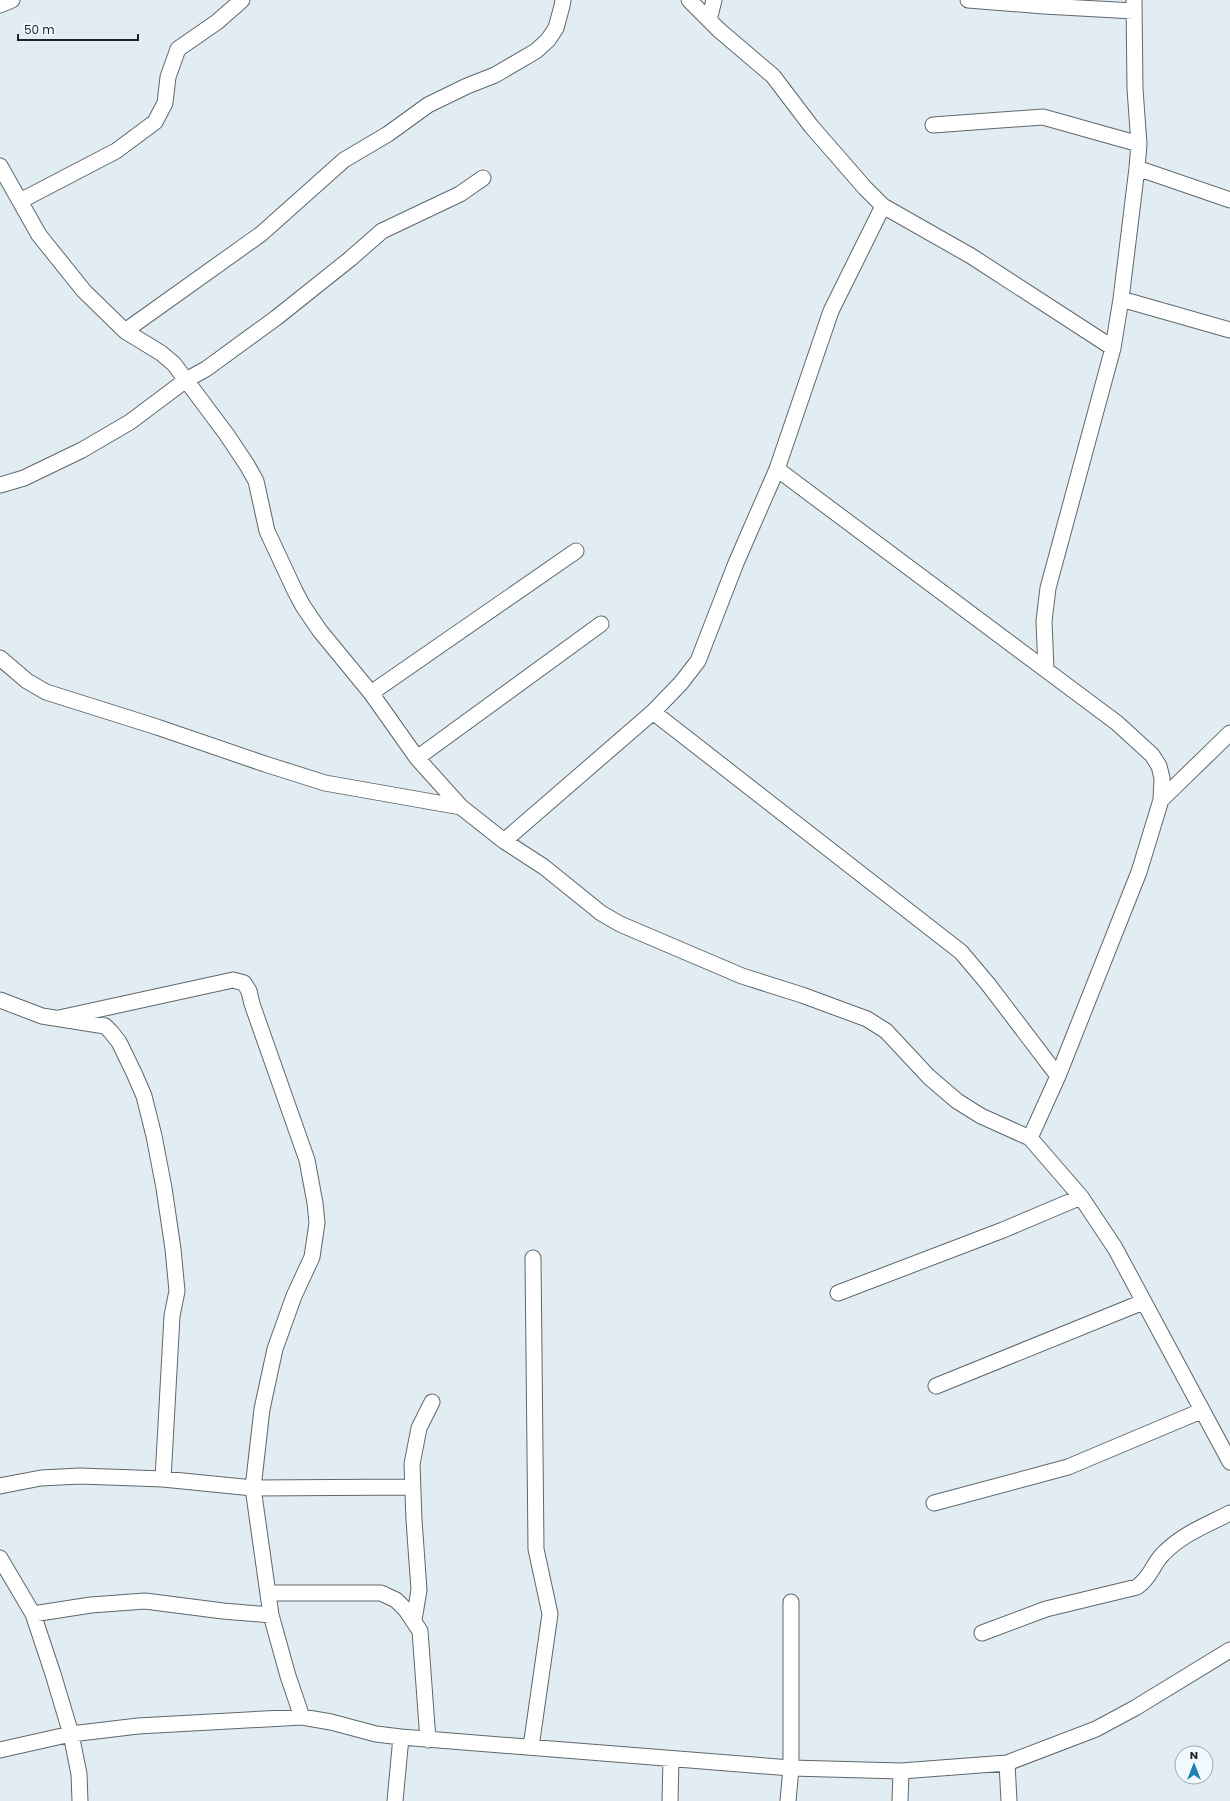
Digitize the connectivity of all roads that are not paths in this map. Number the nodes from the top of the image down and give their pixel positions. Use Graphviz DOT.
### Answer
graph roads {
  1 [pos="12,0"];
  2 [pos="242,0"];
  3 [pos="562,0"];
  4 [pos="690,0"];
  5 [pos="714,0"];
  6 [pos="968,0"];
  7 [pos="0,5"];
  8 [pos="1134,5"];
  9 [pos="709,20"];
  10 [pos="933,124"];
  11 [pos="1138,144"];
  12 [pos="0,166"];
  13 [pos="1137,168"];
  14 [pos="483,178"];
  15 [pos="1230,200"];
  16 [pos="20,201"];
  17 [pos="883,206"];
  18 [pos="1121,299"];
  19 [pos="1230,330"];
  20 [pos="125,331"];
  21 [pos="1113,348"];
  22 [pos="186,380"];
  23 [pos="777,469"];
  24 [pos="0,485"];
  25 [pos="576,551"];
  26 [pos="601,624"];
  27 [pos="0,658"];
  28 [pos="1046,670"];
  29 [pos="371,692"];
  30 [pos="653,712"];
  31 [pos="1230,733"];
  32 [pos="417,758"];
  33 [pos="1161,800"];
  34 [pos="461,807"];
  35 [pos="504,842"];
  36 [pos="0,1000"];
  37 [pos="59,1018"];
  38 [pos="1058,1076"];
  39 [pos="1030,1138"];
  40 [pos="1081,1197"];
  41 [pos="533,1258"];
  42 [pos="838,1293"];
  43 [pos="1143,1302"];
  44 [pos="936,1386"];
  45 [pos="432,1402"];
  46 [pos="1201,1411"];
  47 [pos="1230,1462"];
  48 [pos="163,1479"];
  49 [pos="0,1486"];
  50 [pos="412,1487"];
  51 [pos="253,1488"];
  52 [pos="934,1502"];
  53 [pos="1230,1514"];
  54 [pos="0,1558"];
  55 [pos="269,1593"];
  56 [pos="791,1602"];
  57 [pos="33,1614"];
  58 [pos="271,1615"];
  59 [pos="414,1620"];
  60 [pos="982,1633"];
  61 [pos="1230,1650"];
  62 [pos="302,1717"];
  63 [pos="71,1734"];
  64 [pos="401,1737"];
  65 [pos="428,1740"];
  66 [pos="531,1747"];
  67 [pos="0,1750"];
  68 [pos="671,1759"];
  69 [pos="1007,1763"];
  70 [pos="791,1768"];
  71 [pos="901,1771"];
  72 [pos="80,1801"];
  73 [pos="395,1801"];
  74 [pos="670,1801"];
  75 [pos="788,1801"];
  76 [pos="900,1801"];
  77 [pos="1008,1801"];
  1 -- 7 [label="street"];
  2 -- 16 [label="street"];
  3 -- 20 [label="street"];
  4 -- 9 [label="street"];
  5 -- 9 [label="street"];
  6 -- 8 [label="street"];
  8 -- 11 [label="street"];
  9 -- 17 [label="street"];
  10 -- 11 [label="street"];
  11 -- 13 [label="street"];
  12 -- 16 [label="street"];
  13 -- 15 [label="street"];
  13 -- 18 [label="street"];
  14 -- 22 [label="street"];
  16 -- 20 [label="street"];
  17 -- 21 [label="street"];
  17 -- 23 [label="street"];
  18 -- 19 [label="street"];
  18 -- 21 [label="street"];
  20 -- 22 [label="street"];
  21 -- 28 [label="street"];
  22 -- 24 [label="street"];
  22 -- 29 [label="street"];
  23 -- 28 [label="street"];
  23 -- 30 [label="street"];
  25 -- 29 [label="street"];
  26 -- 32 [label="street"];
  27 -- 34 [label="street"];
  28 -- 33 [label="street"];
  29 -- 32 [label="street"];
  30 -- 35 [label="street"];
  30 -- 38 [label="street"];
  31 -- 33 [label="street"];
  32 -- 34 [label="street"];
  33 -- 38 [label="street"];
  34 -- 35 [label="street"];
  35 -- 39 [label="street"];
  36 -- 37 [label="street"];
  37 -- 48 [label="street"];
  37 -- 51 [label="street"];
  38 -- 39 [label="street"];
  39 -- 40 [label="street"];
  40 -- 42 [label="street"];
  40 -- 43 [label="street"];
  41 -- 66 [label="street"];
  43 -- 44 [label="street"];
  43 -- 46 [label="street"];
  45 -- 50 [label="street"];
  46 -- 47 [label="street"];
  46 -- 52 [label="street"];
  48 -- 49 [label="street"];
  48 -- 51 [label="street"];
  50 -- 51 [label="street"];
  50 -- 59 [label="street"];
  51 -- 55 [label="street"];
  53 -- 60 [label="street"];
  54 -- 57 [label="street"];
  55 -- 58 [label="street"];
  55 -- 59 [label="street"];
  56 -- 70 [label="street"];
  57 -- 58 [label="street"];
  57 -- 63 [label="street"];
  58 -- 62 [label="street"];
  59 -- 65 [label="street"];
  61 -- 69 [label="street"];
  62 -- 63 [label="street"];
  62 -- 64 [label="street"];
  63 -- 67 [label="street"];
  63 -- 72 [label="street"];
  64 -- 65 [label="street"];
  64 -- 73 [label="street"];
  65 -- 66 [label="street"];
  66 -- 68 [label="street"];
  68 -- 70 [label="street"];
  68 -- 74 [label="street"];
  69 -- 71 [label="street"];
  69 -- 77 [label="street"];
  70 -- 71 [label="street"];
  70 -- 75 [label="street"];
  71 -- 76 [label="street"];
}
